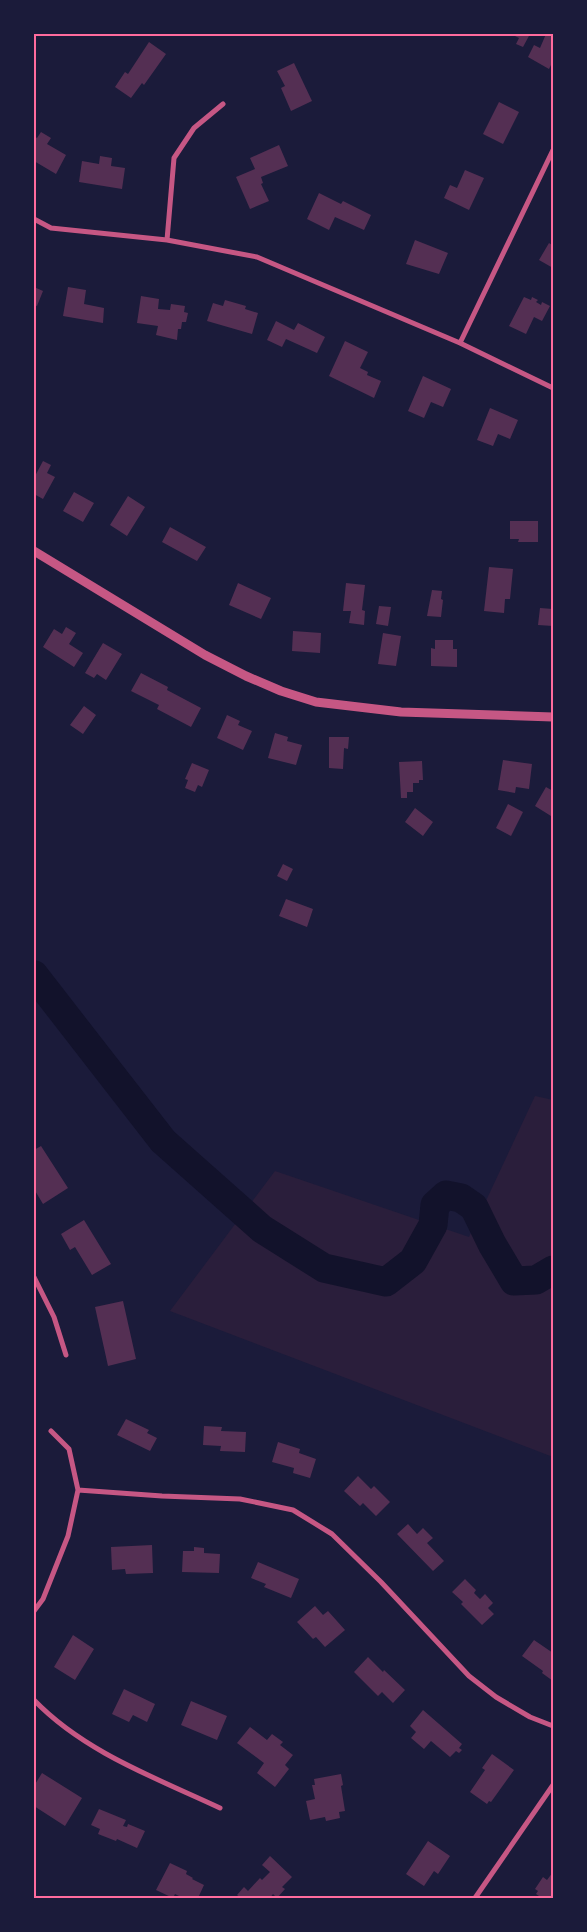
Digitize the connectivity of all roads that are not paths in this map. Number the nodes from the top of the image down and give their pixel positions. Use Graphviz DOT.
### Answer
graph roads {
  1 [pos="223,104"];
  2 [pos="553,150"];
  3 [pos="34,220"];
  4 [pos="166,240"];
  5 [pos="460,343"];
  6 [pos="553,388"];
  7 [pos="34,551"];
  8 [pos="553,718"];
  9 [pos="34,1277"];
  10 [pos="66,1355"];
  11 [pos="51,1431"];
  12 [pos="78,1490"];
  13 [pos="34,1611"];
  14 [pos="34,1700"];
  15 [pos="553,1726"];
  16 [pos="553,1785"];
  17 [pos="220,1808"];
  18 [pos="475,1898"];
  1 -- 4 [label="street"];
  2 -- 5 [label="street"];
  3 -- 4 [label="street"];
  4 -- 5 [label="street"];
  5 -- 6 [label="street"];
  7 -- 8 [label="street"];
  9 -- 10 [label="street"];
  11 -- 12 [label="street"];
  12 -- 13 [label="street"];
  12 -- 15 [label="street"];
  14 -- 17 [label="street"];
  16 -- 18 [label="street"];
}
